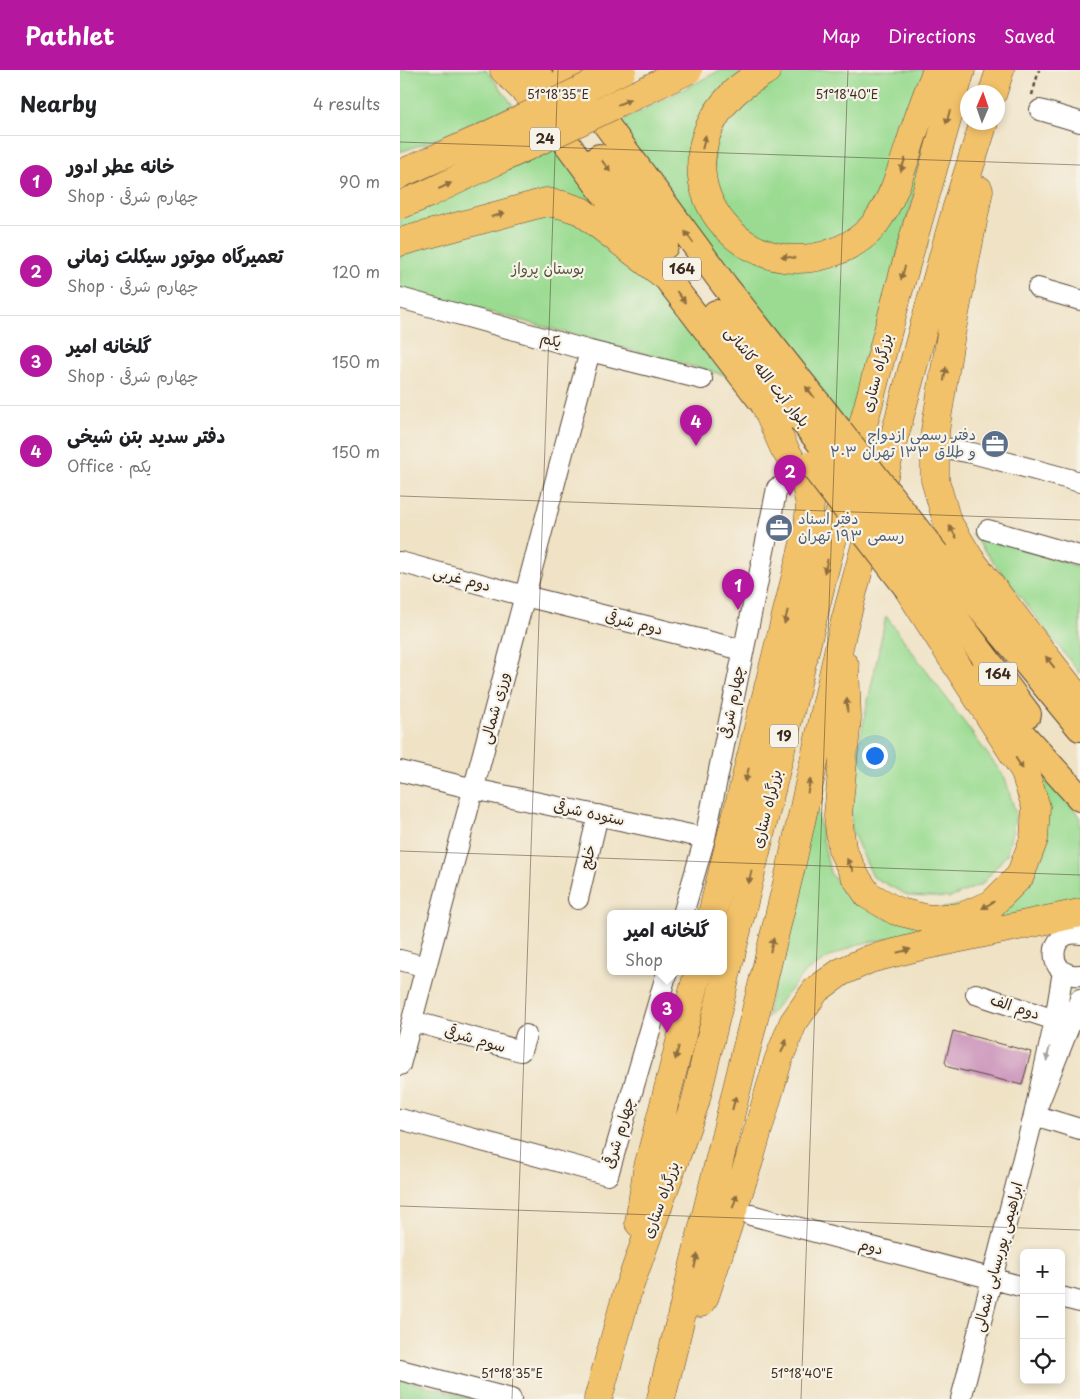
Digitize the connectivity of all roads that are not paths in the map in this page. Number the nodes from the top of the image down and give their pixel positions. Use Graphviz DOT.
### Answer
graph roads {
  1 [pos="504,70"];
  2 [pos="513,70"];
  3 [pos="535,70"];
  4 [pos="566,70"];
  5 [pos="622,70"];
  6 [pos="688,70"];
  7 [pos="766,70"];
  8 [pos="936,70"];
  9 [pos="961,70"];
  10 [pos="1000,70"];
  11 [pos="995,85"];
  12 [pos="537,103"];
  13 [pos="1040,110"];
  14 [pos="598,114"];
  15 [pos="1080,122"];
  16 [pos="982,130"];
  17 [pos="984,130"];
  18 [pos="406,170"];
  19 [pos="400,205"];
  20 [pos="400,242"];
  21 [pos="664,276"];
  22 [pos="1038,288"];
  23 [pos="400,298"];
  24 [pos="1080,300"];
  25 [pos="590,351"];
  26 [pos="702,379"];
  27 [pos="766,407"];
  28 [pos="934,446"];
  29 [pos="825,447"];
  30 [pos="1080,482"];
  31 [pos="777,488"];
  32 [pos="988,530"];
  33 [pos="1080,556"];
  34 [pos="400,562"];
  35 [pos="921,572"];
  36 [pos="525,596"];
  37 [pos="843,629"];
  38 [pos="743,650"];
  39 [pos="1080,701"];
  40 [pos="1080,728"];
  41 [pos="400,772"];
  42 [pos="1080,774"];
  43 [pos="474,789"];
  44 [pos="1080,798"];
  45 [pos="598,815"];
  46 [pos="705,838"];
  47 [pos="578,899"];
  48 [pos="684,910"];
  49 [pos="713,910"];
  50 [pos="1080,913"];
  51 [pos="1080,934"];
  52 [pos="400,960"];
  53 [pos="426,967"];
  54 [pos="727,971"];
  55 [pos="1071,973"];
  56 [pos="666,975"];
  57 [pos="697,975"];
  58 [pos="726,975"];
  59 [pos="976,994"];
  60 [pos="1080,999"];
  61 [pos="1055,1020"];
  62 [pos="412,1021"];
  63 [pos="526,1035"];
  64 [pos="400,1065"];
  65 [pos="1034,1115"];
  66 [pos="400,1119"];
  67 [pos="1080,1129"];
  68 [pos="751,1215"];
  69 [pos="992,1279"];
  70 [pos="1020,1287"];
  71 [pos="627,1293"];
  72 [pos="1065,1298"];
  73 [pos="1080,1302"];
  74 [pos="676,1342"];
  75 [pos="400,1370"];
  76 [pos="511,1399"];
  77 [pos="598,1399"];
  78 [pos="661,1399"];
  79 [pos="961,1399"];
  1 -- 12 [label="highway"];
  2 -- 12 [label="main road"];
  3 -- 29 [label="main road, بلوار آیت الله کاشانی / 164, one-way"];
  4 -- 14 [label="main road, بلوار آیت الله کاشانی / 164"];
  5 -- 18 [label="highway, 24, bridge"];
  14 -- 6 [label="highway, 24, one-way, bridge"];
  8 -- 7 [label="highway, one-way"];
  9 -- 54 [label="highway, بزرگراه ستاری / 19, one-way"];
  10 -- 11 [label="highway"];
  12 -- 21 [label="main road"];
  13 -- 15 [label="street"];
  19 -- 14 [label="highway, 24, one-way, bridge"];
  29 -- 14 [label="main road, بلوار آیت الله کاشانی / 164, one-way"];
  16 -- 37 [label="highway, 19"];
  28 -- 17 [label="highway, one-way"];
  20 -- 21 [label="highway, one-way"];
  21 -- 27 [label="main road, one-way"];
  22 -- 24 [label="street"];
  23 -- 25 [label="street, یکم"];
  25 -- 26 [label="street, یکم"];
  25 -- 36 [label="street, ورزی شمالی"];
  27 -- 29 [label="main road"];
  27 -- 49 [label="highway, one-way"];
  28 -- 30 [label="street"];
  39 -- 28 [label="highway, one-way"];
  29 -- 35 [label="main road, bridge"];
  29 -- 35 [label="main road, بلوار آیت الله کاشانی / 164, bridge"];
  31 -- 38 [label="street, چهارم شرقی"];
  32 -- 33 [label="street"];
  34 -- 36 [label="street, دوم غربی"];
  35 -- 37 [label="highway, one-way"];
  35 -- 40 [label="main road, بلوار آیت الله کاشانی / 164"];
  35 -- 42 [label="main road, بلوار آیت الله کاشانی / 164"];
  35 -- 44 [label="main road"];
  36 -- 38 [label="street, دوم شرقی"];
  36 -- 43 [label="street, ورزی شمالی"];
  74 -- 37 [label="highway, 19, one-way"];
  38 -- 46 [label="street, چهارم شرقی"];
  41 -- 43 [label="street, ستوده شرقی"];
  43 -- 45 [label="street, ستوده شرقی"];
  43 -- 53 [label="street, ورزی شمالی"];
  45 -- 46 [label="street, ستوده شرقی"];
  45 -- 47 [label="street, خلج"];
  46 -- 48 [label="street, چهارم شرقی"];
  74 -- 50 [label="highway, one-way"];
  51 -- 55 [label="street"];
  52 -- 53 [label="street"];
  53 -- 62 [label="street, ورزی شمالی"];
  55 -- 61 [label="street, ابراهیمی پوربسابی شمالی"];
  56 -- 66 [label="street, چهارم شرقی"];
  57 -- 71 [label="highway, one-way"];
  58 -- 71 [label="highway, بزرگراه ستاری / 19, one-way"];
  59 -- 61 [label="street, دوم الف"];
  60 -- 65 [label="street, ابراهیمی پوربسابی شمالی"];
  61 -- 65 [label="street, ابراهیمی پوربسابی شمالی, one-way"];
  62 -- 63 [label="street, سوم شرقی"];
  62 -- 64 [label="street, ورزی شمالی"];
  65 -- 67 [label="street"];
  65 -- 69 [label="street, ابراهیمی پوربسابی شمالی"];
  68 -- 69 [label="street, دوم"];
  69 -- 70 [label="street, دوم"];
  69 -- 79 [label="street, ابراهیمی پوربسابی شمالی"];
  71 -- 77 [label="highway, بزرگراه ستاری / 19"];
  72 -- 73 [label="street"];
  74 -- 78 [label="highway, 19"];
  75 -- 76 [label="street"];
}
